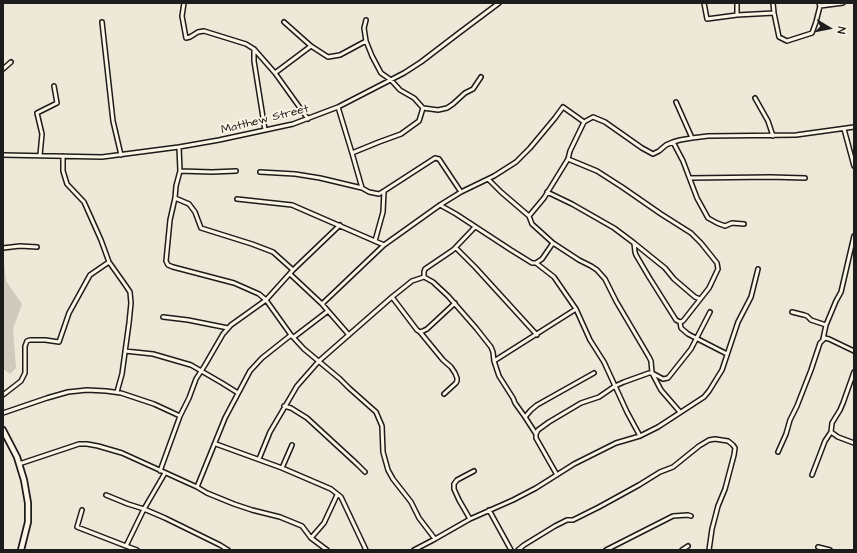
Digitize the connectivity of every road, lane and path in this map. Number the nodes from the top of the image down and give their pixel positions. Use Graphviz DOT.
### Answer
graph roads {
  1 [pos="184,3"];
  2 [pos="499,3"];
  3 [pos="704,3"];
  4 [pos="737,3"];
  5 [pos="773,3"];
  6 [pos="843,3"];
  7 [pos="819,4"];
  8 [pos="774,13"];
  9 [pos="737,15"];
  10 [pos="366,20"];
  11 [pos="102,22"];
  12 [pos="284,22"];
  13 [pos="366,41"];
  14 [pos="311,46"];
  15 [pos="254,49"];
  16 [pos="11,62"];
  17 [pos="3,69"];
  18 [pos="275,73"];
  19 [pos="481,77"];
  20 [pos="390,80"];
  21 [pos="54,86"];
  22 [pos="755,98"];
  23 [pos="676,102"];
  24 [pos="338,107"];
  25 [pos="423,108"];
  26 [pos="308,119"];
  27 [pos="584,122"];
  28 [pos="854,127"];
  29 [pos="844,128"];
  30 [pos="265,130"];
  31 [pos="773,136"];
  32 [pos="692,138"];
  33 [pos="673,142"];
  34 [pos="179,147"];
  35 [pos="3,154"];
  36 [pos="352,154"];
  37 [pos="40,155"];
  38 [pos="121,155"];
  39 [pos="63,156"];
  40 [pos="568,159"];
  41 [pos="854,166"];
  42 [pos="180,171"];
  43 [pos="236,171"];
  44 [pos="260,172"];
  45 [pos="690,178"];
  46 [pos="804,178"];
  47 [pos="488,179"];
  48 [pos="362,188"];
  49 [pos="384,191"];
  50 [pos="461,192"];
  51 [pos="547,192"];
  52 [pos="175,198"];
  53 [pos="237,198"];
  54 [pos="440,205"];
  55 [pos="530,216"];
  56 [pos="744,224"];
  57 [pos="340,225"];
  58 [pos="475,227"];
  59 [pos="854,236"];
  60 [pos="375,241"];
  61 [pos="553,243"];
  62 [pos="634,243"];
  63 [pos="384,245"];
  64 [pos="37,247"];
  65 [pos="3,248"];
  66 [pos="455,248"];
  67 [pos="108,262"];
  68 [pos="536,263"];
  69 [pos="758,269"];
  70 [pos="294,270"];
  71 [pos="290,274"];
  72 [pos="424,277"];
  73 [pos="392,297"];
  74 [pos="700,299"];
  75 [pos="266,300"];
  76 [pos="455,303"];
  77 [pos="322,304"];
  78 [pos="576,309"];
  79 [pos="328,311"];
  80 [pos="710,312"];
  81 [pos="792,312"];
  82 [pos="163,316"];
  83 [pos="680,322"];
  84 [pos="826,325"];
  85 [pos="228,328"];
  86 [pos="420,332"];
  87 [pos="348,335"];
  88 [pos="537,335"];
  89 [pos="293,336"];
  90 [pos="696,338"];
  91 [pos="823,339"];
  92 [pos="125,351"];
  93 [pos="854,351"];
  94 [pos="727,354"];
  95 [pos="319,361"];
  96 [pos="494,361"];
  97 [pos="201,371"];
  98 [pos="854,372"];
  99 [pos="594,373"];
  100 [pos="652,373"];
  101 [pos="615,386"];
  102 [pos="117,392"];
  103 [pos="238,393"];
  104 [pos="444,394"];
  105 [pos="3,395"];
  106 [pos="284,406"];
  107 [pos="680,412"];
  108 [pos="3,413"];
  109 [pos="180,416"];
  110 [pos="525,417"];
  111 [pos="3,430"];
  112 [pos="831,432"];
  113 [pos="536,434"];
  114 [pos="640,436"];
  115 [pos="854,443"];
  116 [pos="216,444"];
  117 [pos="292,446"];
  118 [pos="778,452"];
  119 [pos="259,459"];
  120 [pos="19,464"];
  121 [pos="282,468"];
  122 [pos="160,471"];
  123 [pos="474,471"];
  124 [pos="365,472"];
  125 [pos="165,473"];
  126 [pos="557,475"];
  127 [pos="812,475"];
  128 [pos="197,487"];
  129 [pos="337,494"];
  130 [pos="106,495"];
  131 [pos="144,509"];
  132 [pos="82,510"];
  133 [pos="490,510"];
  134 [pos="691,516"];
  135 [pos="470,519"];
  136 [pos="311,538"];
  137 [pos="435,539"];
  138 [pos="126,546"];
  139 [pos="688,546"];
  140 [pos="818,547"];
  141 [pos="21,550"];
  142 [pos="138,550"];
  143 [pos="228,550"];
  144 [pos="327,550"];
  145 [pos="366,550"];
  146 [pos="414,550"];
  147 [pos="511,550"];
  148 [pos="518,550"];
  149 [pos="606,550"];
  150 [pos="682,550"];
  151 [pos="709,550"];
  152 [pos="830,550"];
  1 -- 15 [label="street"];
  2 -- 20 [label="street, Matthew Street"];
  3 -- 9 [label="street"];
  4 -- 9 [label="street"];
  5 -- 8 [label="street"];
  6 -- 7 [label="street"];
  7 -- 8 [label="street"];
  8 -- 9 [label="street"];
  10 -- 13 [label="street"];
  11 -- 38 [label="street"];
  12 -- 14 [label="street"];
  13 -- 14 [label="street"];
  13 -- 20 [label="street"];
  14 -- 18 [label="street"];
  15 -- 18 [label="street"];
  15 -- 30 [label="street"];
  16 -- 17 [label="street"];
  18 -- 26 [label="street"];
  19 -- 25 [label="street"];
  20 -- 24 [label="street, Matthew Street"];
  20 -- 25 [label="street"];
  21 -- 37 [label="street"];
  22 -- 31 [label="street"];
  23 -- 32 [label="street"];
  24 -- 26 [label="street, Matthew Street"];
  24 -- 36 [label="street"];
  25 -- 36 [label="street"];
  26 -- 30 [label="street, Matthew Street"];
  27 -- 33 [label="street"];
  27 -- 40 [label="street"];
  27 -- 47 [label="street"];
  28 -- 29 [label="street"];
  29 -- 31 [label="street"];
  29 -- 41 [label="street"];
  30 -- 34 [label="street, Matthew Street"];
  31 -- 32 [label="street"];
  32 -- 33 [label="street"];
  33 -- 45 [label="street"];
  34 -- 38 [label="street, Matthew Street"];
  34 -- 42 [label="street"];
  35 -- 37 [label="street, Matthew Street"];
  36 -- 48 [label="street"];
  37 -- 39 [label="street, Matthew Street"];
  38 -- 39 [label="street, Matthew Street"];
  39 -- 67 [label="street"];
  40 -- 51 [label="street"];
  40 -- 74 [label="street"];
  42 -- 43 [label="street"];
  42 -- 52 [label="street"];
  44 -- 48 [label="street"];
  45 -- 46 [label="street"];
  45 -- 56 [label="street"];
  47 -- 50 [label="street"];
  47 -- 55 [label="street"];
  48 -- 49 [label="street"];
  49 -- 50 [label="street"];
  49 -- 60 [label="street"];
  50 -- 54 [label="street"];
  51 -- 55 [label="street"];
  51 -- 62 [label="street"];
  52 -- 70 [label="street"];
  52 -- 75 [label="street"];
  53 -- 57 [label="street"];
  54 -- 58 [label="street"];
  54 -- 63 [label="street"];
  55 -- 61 [label="street"];
  57 -- 60 [label="street"];
  57 -- 70 [label="street"];
  58 -- 66 [label="street"];
  58 -- 68 [label="street"];
  59 -- 84 [label="street"];
  60 -- 63 [label="street"];
  61 -- 68 [label="street"];
  61 -- 100 [label="street"];
  62 -- 74 [label="street"];
  62 -- 83 [label="street"];
  63 -- 77 [label="street"];
  64 -- 65 [label="street"];
  66 -- 72 [label="street"];
  66 -- 88 [label="street"];
  67 -- 92 [label="street"];
  67 -- 105 [label="street"];
  68 -- 78 [label="street"];
  69 -- 94 [label="street"];
  70 -- 71 [label="street"];
  71 -- 75 [label="street"];
  71 -- 77 [label="street"];
  72 -- 73 [label="street"];
  72 -- 76 [label="street"];
  73 -- 86 [label="street"];
  73 -- 87 [label="street"];
  74 -- 83 [label="street"];
  75 -- 85 [label="street"];
  75 -- 89 [label="street"];
  76 -- 86 [label="street"];
  76 -- 96 [label="street"];
  77 -- 79 [label="street"];
  78 -- 88 [label="street"];
  78 -- 101 [label="street"];
  79 -- 87 [label="street"];
  79 -- 89 [label="street"];
  80 -- 90 [label="street"];
  81 -- 84 [label="street"];
  82 -- 85 [label="street"];
  83 -- 90 [label="street"];
  84 -- 91 [label="street"];
  85 -- 97 [label="street"];
  86 -- 104 [label="street"];
  87 -- 95 [label="street"];
  88 -- 96 [label="street"];
  89 -- 95 [label="street"];
  89 -- 103 [label="street"];
  90 -- 94 [label="street"];
  90 -- 100 [label="street"];
  91 -- 93 [label="street"];
  91 -- 118 [label="street"];
  92 -- 97 [label="street"];
  92 -- 102 [label="street"];
  94 -- 107 [label="street"];
  95 -- 106 [label="street"];
  95 -- 137 [label="street"];
  96 -- 110 [label="street"];
  97 -- 103 [label="street"];
  97 -- 109 [label="street"];
  98 -- 112 [label="street"];
  99 -- 110 [label="street"];
  100 -- 101 [label="street"];
  100 -- 107 [label="street"];
  101 -- 113 [label="street"];
  101 -- 114 [label="street"];
  102 -- 108 [label="street"];
  102 -- 109 [label="street"];
  103 -- 116 [label="street"];
  106 -- 119 [label="street"];
  106 -- 124 [label="street"];
  107 -- 114 [label="street"];
  109 -- 122 [label="street"];
  110 -- 113 [label="street"];
  111 -- 120 [label="main road"];
  112 -- 115 [label="street"];
  112 -- 127 [label="street"];
  113 -- 126 [label="street"];
  114 -- 126 [label="street"];
  116 -- 119 [label="street"];
  116 -- 128 [label="street"];
  117 -- 121 [label="street"];
  119 -- 121 [label="street"];
  120 -- 122 [label="street"];
  120 -- 141 [label="main road"];
  121 -- 129 [label="street"];
  122 -- 125 [label="street"];
  123 -- 135 [label="street"];
  125 -- 128 [label="street"];
  125 -- 131 [label="street"];
  126 -- 133 [label="street"];
  128 -- 136 [label="street"];
  129 -- 136 [label="street"];
  129 -- 145 [label="street"];
  130 -- 131 [label="street"];
  131 -- 138 [label="street"];
  131 -- 143 [label="street"];
  132 -- 138 [label="street"];
  133 -- 135 [label="street"];
  133 -- 147 [label="street"];
  134 -- 149 [label="street"];
  135 -- 137 [label="street"];
  136 -- 144 [label="street"];
  137 -- 146 [label="street"];
  138 -- 142 [label="street"];
  139 -- 150 [label="street"];
  140 -- 152 [label="street"];
  148 -- 151 [label="street"];
}
